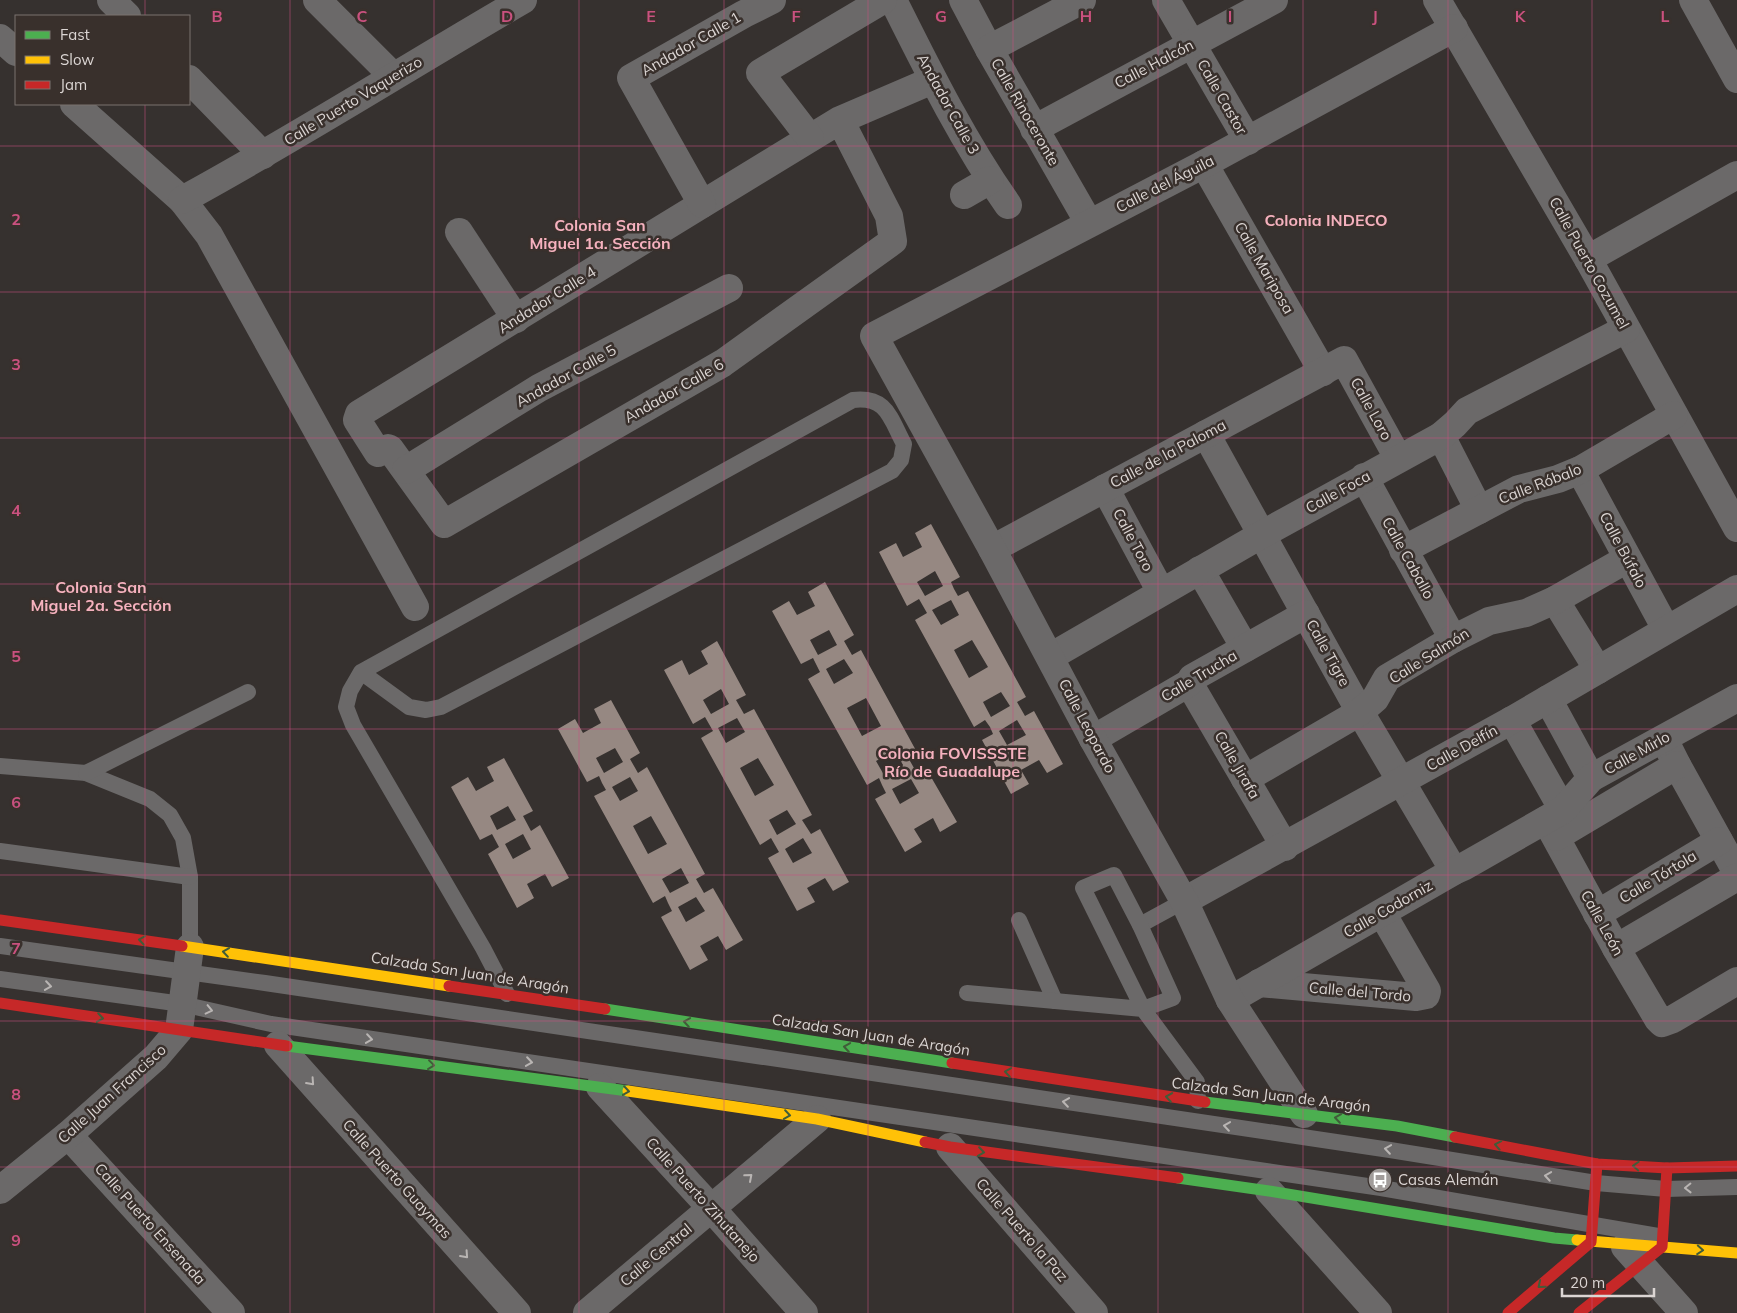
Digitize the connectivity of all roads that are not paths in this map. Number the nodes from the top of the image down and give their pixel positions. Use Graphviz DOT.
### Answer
graph roads {
  1 [pos="111,0"];
  2 [pos="317,0"];
  3 [pos="523,0"];
  4 [pos="772,0"];
  5 [pos="883,0"];
  6 [pos="893,0"];
  7 [pos="963,0"];
  8 [pos="1082,0"];
  9 [pos="1166,0"];
  10 [pos="1274,0"];
  11 [pos="1438,0"];
  12 [pos="1693,0"];
  13 [pos="1247,6"];
  14 [pos="126,15"];
  15 [pos="1454,28"];
  16 [pos="0,38"];
  17 [pos="1192,44"];
  18 [pos="989,49"];
  19 [pos="15,51"];
  20 [pos="393,76"];
  21 [pos="1737,79"];
  22 [pos="933,80"];
  23 [pos="190,81"];
  24 [pos="75,105"];
  25 [pos="840,120"];
  26 [pos="1034,129"];
  27 [pos="810,138"];
  28 [pos="1248,141"];
  29 [pos="263,155"];
  30 [pos="1204,164"];
  31 [pos="1737,175"];
  32 [pos="990,180"];
  33 [pos="964,195"];
  34 [pos="182,200"];
  35 [pos="702,204"];
  36 [pos="1008,205"];
  37 [pos="1089,223"];
  38 [pos="460,232"];
  39 [pos="1588,259"];
  40 [pos="729,288"];
  41 [pos="516,319"];
  42 [pos="1626,329"];
  43 [pos="874,336"];
  44 [pos="1334,366"];
  45 [pos="1674,415"];
  46 [pos="1206,434"];
  47 [pos="1441,436"];
  48 [pos="1398,458"];
  49 [pos="406,470"];
  50 [pos="1580,470"];
  51 [pos="1364,477"];
  52 [pos="1105,488"];
  53 [pos="1479,510"];
  54 [pos="1737,528"];
  55 [pos="1261,535"];
  56 [pos="992,549"];
  57 [pos="1404,550"];
  58 [pos="1627,559"];
  59 [pos="1200,570"];
  60 [pos="1737,588"];
  61 [pos="1161,592"];
  62 [pos="1555,600"];
  63 [pos="415,607"];
  64 [pos="1306,614"];
  65 [pos="1666,629"];
  66 [pos="1453,639"];
  67 [pos="1245,648"];
  68 [pos="1050,657"];
  69 [pos="1598,670"];
  70 [pos="361,672"];
  71 [pos="1189,683"];
  72 [pos="248,692"];
  73 [pos="1737,698"];
  74 [pos="1548,699"];
  75 [pos="1360,712"];
  76 [pos="1512,720"];
  77 [pos="1093,738"];
  78 [pos="1664,739"];
  79 [pos="1677,765"];
  80 [pos="0,766"];
  81 [pos="86,773"];
  82 [pos="1591,778"];
  83 [pos="1245,779"];
  84 [pos="1401,782"];
  85 [pos="1555,822"];
  86 [pos="1719,841"];
  87 [pos="1285,847"];
  88 [pos="0,851"];
  89 [pos="1454,870"];
  90 [pos="1737,873"];
  91 [pos="190,877"];
  92 [pos="1737,877"];
  93 [pos="1184,901"];
  94 [pos="1382,913"];
  95 [pos="1597,914"];
  96 [pos="0,920"];
  97 [pos="1019,920"];
  98 [pos="1140,925"];
  99 [pos="0,946"];
  100 [pos="1616,948"];
  101 [pos="189,960"];
  102 [pos="0,979"];
  103 [pos="1737,982"];
  104 [pos="1259,983"];
  105 [pos="967,993"];
  106 [pos="507,994"];
  107 [pos="1230,1000"];
  108 [pos="1055,1001"];
  109 [pos="0,1003"];
  110 [pos="182,1004"];
  111 [pos="1143,1009"];
  112 [pos="179,1030"];
  113 [pos="278,1045"];
  114 [pos="600,1087"];
  115 [pos="1198,1101"];
  116 [pos="1304,1114"];
  117 [pos="817,1119"];
  118 [pos="68,1135"];
  119 [pos="950,1147"];
  120 [pos="1597,1164"];
  121 [pos="1737,1166"];
  122 [pos="1667,1168"];
  123 [pos="1596,1184"];
  124 [pos="1737,1188"];
  125 [pos="1666,1189"];
  126 [pos="0,1190"];
  127 [pos="1270,1191"];
  128 [pos="712,1209"];
  129 [pos="1593,1224"];
  130 [pos="1737,1240"];
  131 [pos="1591,1242"];
  132 [pos="1662,1242"];
  133 [pos="1737,1253"];
  134 [pos="1631,1255"];
  135 [pos="231,1313"];
  136 [pos="517,1313"];
  137 [pos="587,1313"];
  138 [pos="804,1313"];
  139 [pos="1094,1313"];
  140 [pos="1378,1313"];
  141 [pos="1508,1313"];
  142 [pos="1579,1313"];
  143 [pos="1684,1313"];
  1 -- 14 [label="street"];
  2 -- 20 [label="street"];
  3 -- 20 [label="street, Calle Puerto Vaquerizo"];
  4 -- 35 [label="street, Andador Calle 1"];
  5 -- 27 [label="street"];
  6 -- 22 [label="street, Andador Calle 3"];
  7 -- 18 [label="street, Calle Rinoceronte"];
  8 -- 18 [label="street"];
  9 -- 17 [label="street, Calle Castor"];
  10 -- 13 [label="street, Calle Halcón"];
  11 -- 15 [label="street, Calle Puerto Cozumel"];
  12 -- 21 [label="street"];
  13 -- 17 [label="street, Calle Halcón"];
  15 -- 28 [label="street, Calle del Águila"];
  15 -- 39 [label="street, Calle Puerto Cozumel"];
  16 -- 19 [label="street"];
  17 -- 26 [label="street, Calle Halcón"];
  17 -- 28 [label="street, Calle Castor"];
  18 -- 26 [label="street, Calle Rinoceronte"];
  20 -- 29 [label="street, Calle Puerto Vaquerizo"];
  22 -- 25 [label="street, Andador Calle 4"];
  22 -- 32 [label="street, Andador Calle 3"];
  23 -- 29 [label="street"];
  24 -- 34 [label="street"];
  25 -- 27 [label="street, Andador Calle 4"];
  25 -- 49 [label="street, Andador Calle 6"];
  26 -- 37 [label="street, Calle Rinoceronte"];
  27 -- 35 [label="street, Andador Calle 4"];
  28 -- 30 [label="street, Calle del Águila"];
  29 -- 34 [label="street, Calle Puerto Vaquerizo"];
  30 -- 37 [label="street, Calle del Águila"];
  30 -- 44 [label="street, Calle Mariposa"];
  31 -- 39 [label="street"];
  32 -- 33 [label="street"];
  32 -- 36 [label="street, Andador Calle 3"];
  34 -- 63 [label="street"];
  35 -- 41 [label="street, Andador Calle 4"];
  37 -- 43 [label="street, Calle del Águila"];
  38 -- 41 [label="street"];
  39 -- 42 [label="street, Calle Puerto Cozumel"];
  40 -- 49 [label="street, Andador Calle 5"];
  41 -- 49 [label="street, Andador Calle 4"];
  42 -- 45 [label="street, Calle Puerto Cozumel"];
  42 -- 47 [label="street, Calle Foca"];
  43 -- 56 [label="street, Calle Leopardo"];
  44 -- 46 [label="street, Calle de la Paloma"];
  44 -- 48 [label="street, Calle Loro"];
  45 -- 50 [label="street, Calle Róbalo"];
  45 -- 54 [label="street, Calle Puerto Cozumel"];
  46 -- 52 [label="street, Calle de la Paloma"];
  46 -- 55 [label="street, Calle Tigre"];
  47 -- 48 [label="street, Calle Foca"];
  47 -- 53 [label="street"];
  48 -- 51 [label="street, Calle Foca"];
  50 -- 53 [label="street, Calle Róbalo"];
  50 -- 58 [label="street, Calle Búfalo"];
  51 -- 55 [label="street, Calle Foca"];
  51 -- 57 [label="street, Calle Caballo"];
  52 -- 56 [label="street, Calle de la Paloma"];
  52 -- 61 [label="street, Calle Toro"];
  53 -- 57 [label="street, Calle Róbalo"];
  55 -- 59 [label="street, Calle Foca"];
  55 -- 64 [label="street, Calle Tigre"];
  56 -- 68 [label="street, Calle Leopardo"];
  57 -- 66 [label="street, Calle Caballo"];
  58 -- 62 [label="street, Calle Salmón"];
  58 -- 65 [label="street, Calle Búfalo"];
  59 -- 61 [label="street, Calle Foca"];
  59 -- 67 [label="street"];
  60 -- 65 [label="street, Calle Delfín"];
  61 -- 68 [label="street, Calle Foca"];
  62 -- 66 [label="street, Calle Salmón"];
  62 -- 69 [label="street"];
  64 -- 67 [label="street, Calle Trucha"];
  64 -- 75 [label="street, Calle Tigre"];
  65 -- 69 [label="street, Calle Delfín"];
  66 -- 75 [label="street, Calle Salmón"];
  67 -- 71 [label="street, Calle Trucha"];
  68 -- 77 [label="street, Calle Leopardo"];
  69 -- 74 [label="street, Calle Delfín"];
  70 -- 70 [label="lane"];
  70 -- 106 [label="lane"];
  71 -- 77 [label="street, Calle Trucha"];
  71 -- 83 [label="street, Calle Jirafa"];
  72 -- 81 [label="lane"];
  73 -- 78 [label="street, Calle Mirlo"];
  74 -- 76 [label="street, Calle Delfín"];
  74 -- 82 [label="street"];
  75 -- 83 [label="street, Calle Salmón"];
  75 -- 84 [label="street, Calle Tigre"];
  76 -- 84 [label="street, Calle Delfín"];
  76 -- 85 [label="street, Calle León"];
  77 -- 93 [label="street, Calle Leopardo"];
  78 -- 79 [label="street"];
  78 -- 82 [label="street, Calle Mirlo"];
  79 -- 85 [label="street, Calle Mirlo"];
  79 -- 86 [label="street"];
  80 -- 81 [label="lane"];
  81 -- 91 [label="lane"];
  82 -- 85 [label="street, Calle Mirlo"];
  83 -- 87 [label="street, Calle Jirafa"];
  84 -- 87 [label="street, Calle Delfín"];
  84 -- 89 [label="street, Calle Tigre"];
  85 -- 89 [label="street, Calle Codorniz"];
  85 -- 95 [label="street, Calle León"];
  86 -- 90 [label="street"];
  86 -- 95 [label="street, Calle Tórtola"];
  87 -- 93 [label="street, Calle Delfín"];
  88 -- 91 [label="lane"];
  89 -- 94 [label="street, Calle Codorniz"];
  91 -- 101 [label="lane"];
  92 -- 100 [label="street"];
  93 -- 98 [label="lane"];
  93 -- 107 [label="street, Calle Leopardo"];
  94 -- 104 [label="street, Calle Codorniz"];
  94 -- 104 [label="street, Calle del Tordo"];
  95 -- 100 [label="street, Calle León"];
  101 -- 96 [label="main road, Calzada San Juan de Aragón, one-way"];
  97 -- 108 [label="lane"];
  98 -- 111 [label="lane"];
  98 -- 111 [label="lane"];
  99 -- 101 [label="lane"];
  100 -- 103 [label="street, Calle León"];
  106 -- 101 [label="main road, Calzada San Juan de Aragón, one-way"];
  101 -- 110 [label="street"];
  123 -- 101 [label="lane, one-way"];
  102 -- 110 [label="lane, one-way"];
  104 -- 107 [label="street, Calle Codorniz"];
  105 -- 108 [label="lane"];
  115 -- 106 [label="main road, Calzada San Juan de Aragón, one-way"];
  107 -- 116 [label="street, Calle Leopardo"];
  108 -- 111 [label="lane"];
  109 -- 112 [label="main road, one-way"];
  110 -- 112 [label="street"];
  110 -- 129 [label="lane, one-way"];
  111 -- 115 [label="lane"];
  112 -- 113 [label="main road"];
  112 -- 118 [label="street, Calle Juan Francisco"];
  113 -- 114 [label="main road, one-way"];
  113 -- 136 [label="street, Calle Puerto Guaymas, one-way"];
  114 -- 117 [label="main road, one-way"];
  114 -- 128 [label="street, Calle Puerto Zihutanejo"];
  115 -- 116 [label="main road, Calzada San Juan de Aragón"];
  120 -- 116 [label="main road, Calzada San Juan de Aragón, one-way"];
  117 -- 119 [label="main road"];
  128 -- 117 [label="street, Calle Central, one-way"];
  118 -- 126 [label="street, Calle Juan Francisco"];
  118 -- 135 [label="street, Calle Puerto Ensenada"];
  119 -- 127 [label="main road, one-way"];
  119 -- 139 [label="street, Calle Puerto la Paz"];
  122 -- 120 [label="main road, Calzada San Juan de Aragón, one-way"];
  120 -- 123 [label="main road"];
  121 -- 122 [label="main road, Calzada San Juan de Aragón"];
  122 -- 125 [label="main road"];
  123 -- 125 [label="lane"];
  123 -- 129 [label="main road"];
  124 -- 125 [label="lane, one-way"];
  125 -- 132 [label="main road"];
  127 -- 131 [label="main road"];
  127 -- 140 [label="street"];
  128 -- 137 [label="street, Calle Central"];
  128 -- 138 [label="street, Calle Puerto Zihutanejo"];
  129 -- 131 [label="main road"];
  129 -- 132 [label="lane"];
  130 -- 132 [label="lane"];
  131 -- 134 [label="main road"];
  131 -- 141 [label="main road, one-way"];
  132 -- 133 [label="main road, one-way"];
  132 -- 134 [label="main road"];
  132 -- 134 [label="main road"];
  134 -- 142 [label="main road"];
  134 -- 143 [label="street"];
}
